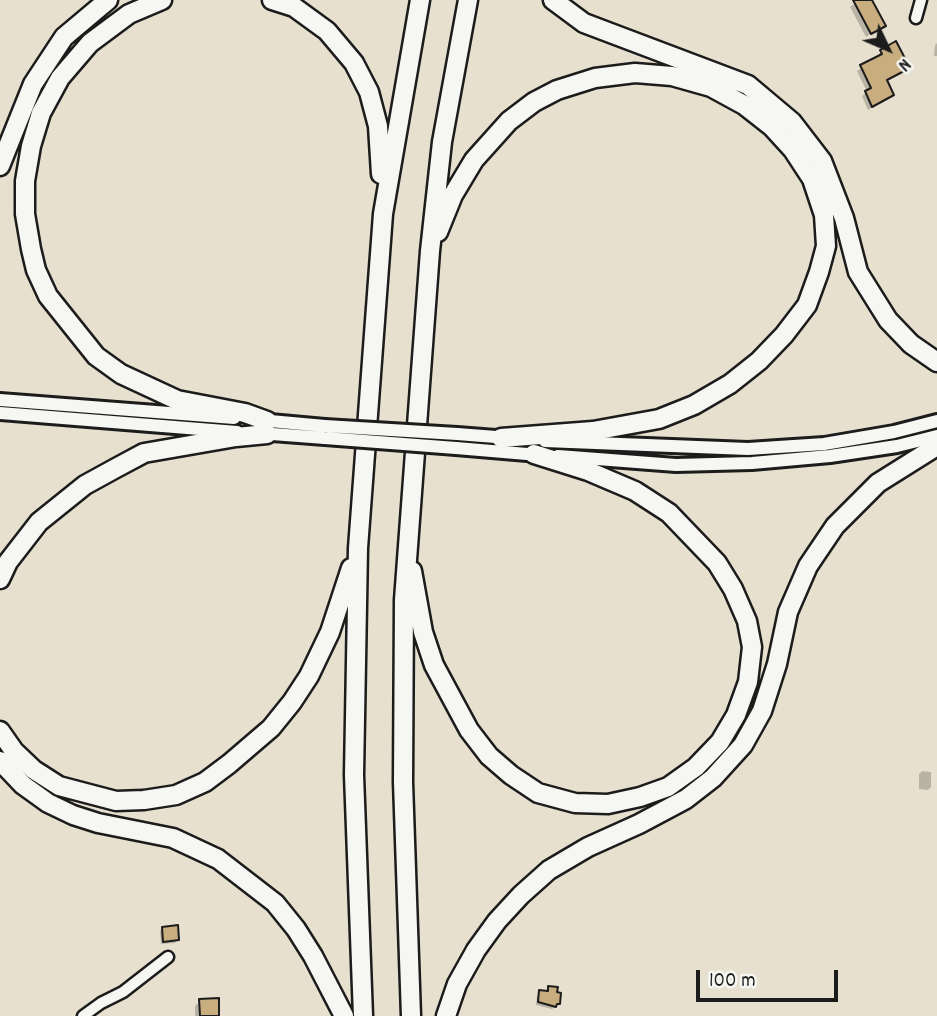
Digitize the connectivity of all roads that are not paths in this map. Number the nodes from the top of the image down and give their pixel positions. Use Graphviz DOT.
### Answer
graph roads {
  1 [pos="108,0"];
  2 [pos="162,0"];
  3 [pos="272,0"];
  4 [pos="420,0"];
  5 [pos="468,0"];
  6 [pos="553,0"];
  7 [pos="921,0"];
  8 [pos="916,18"];
  9 [pos="0,166"];
  10 [pos="383,214"];
  11 [pos="430,251"];
  12 [pos="937,362"];
  13 [pos="0,400"];
  14 [pos="0,413"];
  15 [pos="937,421"];
  16 [pos="267,427"];
  17 [pos="325,432"];
  18 [pos="937,436"];
  19 [pos="501,438"];
  20 [pos="937,446"];
  21 [pos="534,454"];
  22 [pos="407,545"];
  23 [pos="358,548"];
  24 [pos="0,579"];
  25 [pos="0,731"];
  26 [pos="0,761"];
  27 [pos="168,957"];
  28 [pos="83,1016"];
  29 [pos="344,1016"];
  30 [pos="363,1016"];
  31 [pos="411,1016"];
  32 [pos="446,1016"];
  1 -- 9 [label="highway"];
  2 -- 16 [label="highway"];
  3 -- 10 [label="highway"];
  4 -- 10 [label="highway"];
  5 -- 11 [label="highway"];
  6 -- 12 [label="highway"];
  7 -- 8 [label="street"];
  10 -- 23 [label="highway"];
  11 -- 19 [label="highway"];
  11 -- 22 [label="highway"];
  13 -- 16 [label="street"];
  14 -- 16 [label="street"];
  15 -- 19 [label="street"];
  16 -- 17 [label="street"];
  16 -- 24 [label="highway"];
  17 -- 19 [label="street, bridge"];
  17 -- 21 [label="street, bridge"];
  18 -- 21 [label="street"];
  20 -- 32 [label="highway"];
  21 -- 22 [label="highway"];
  22 -- 31 [label="highway"];
  23 -- 25 [label="highway"];
  23 -- 30 [label="highway"];
  26 -- 29 [label="highway"];
  27 -- 28 [label="street"];
}
